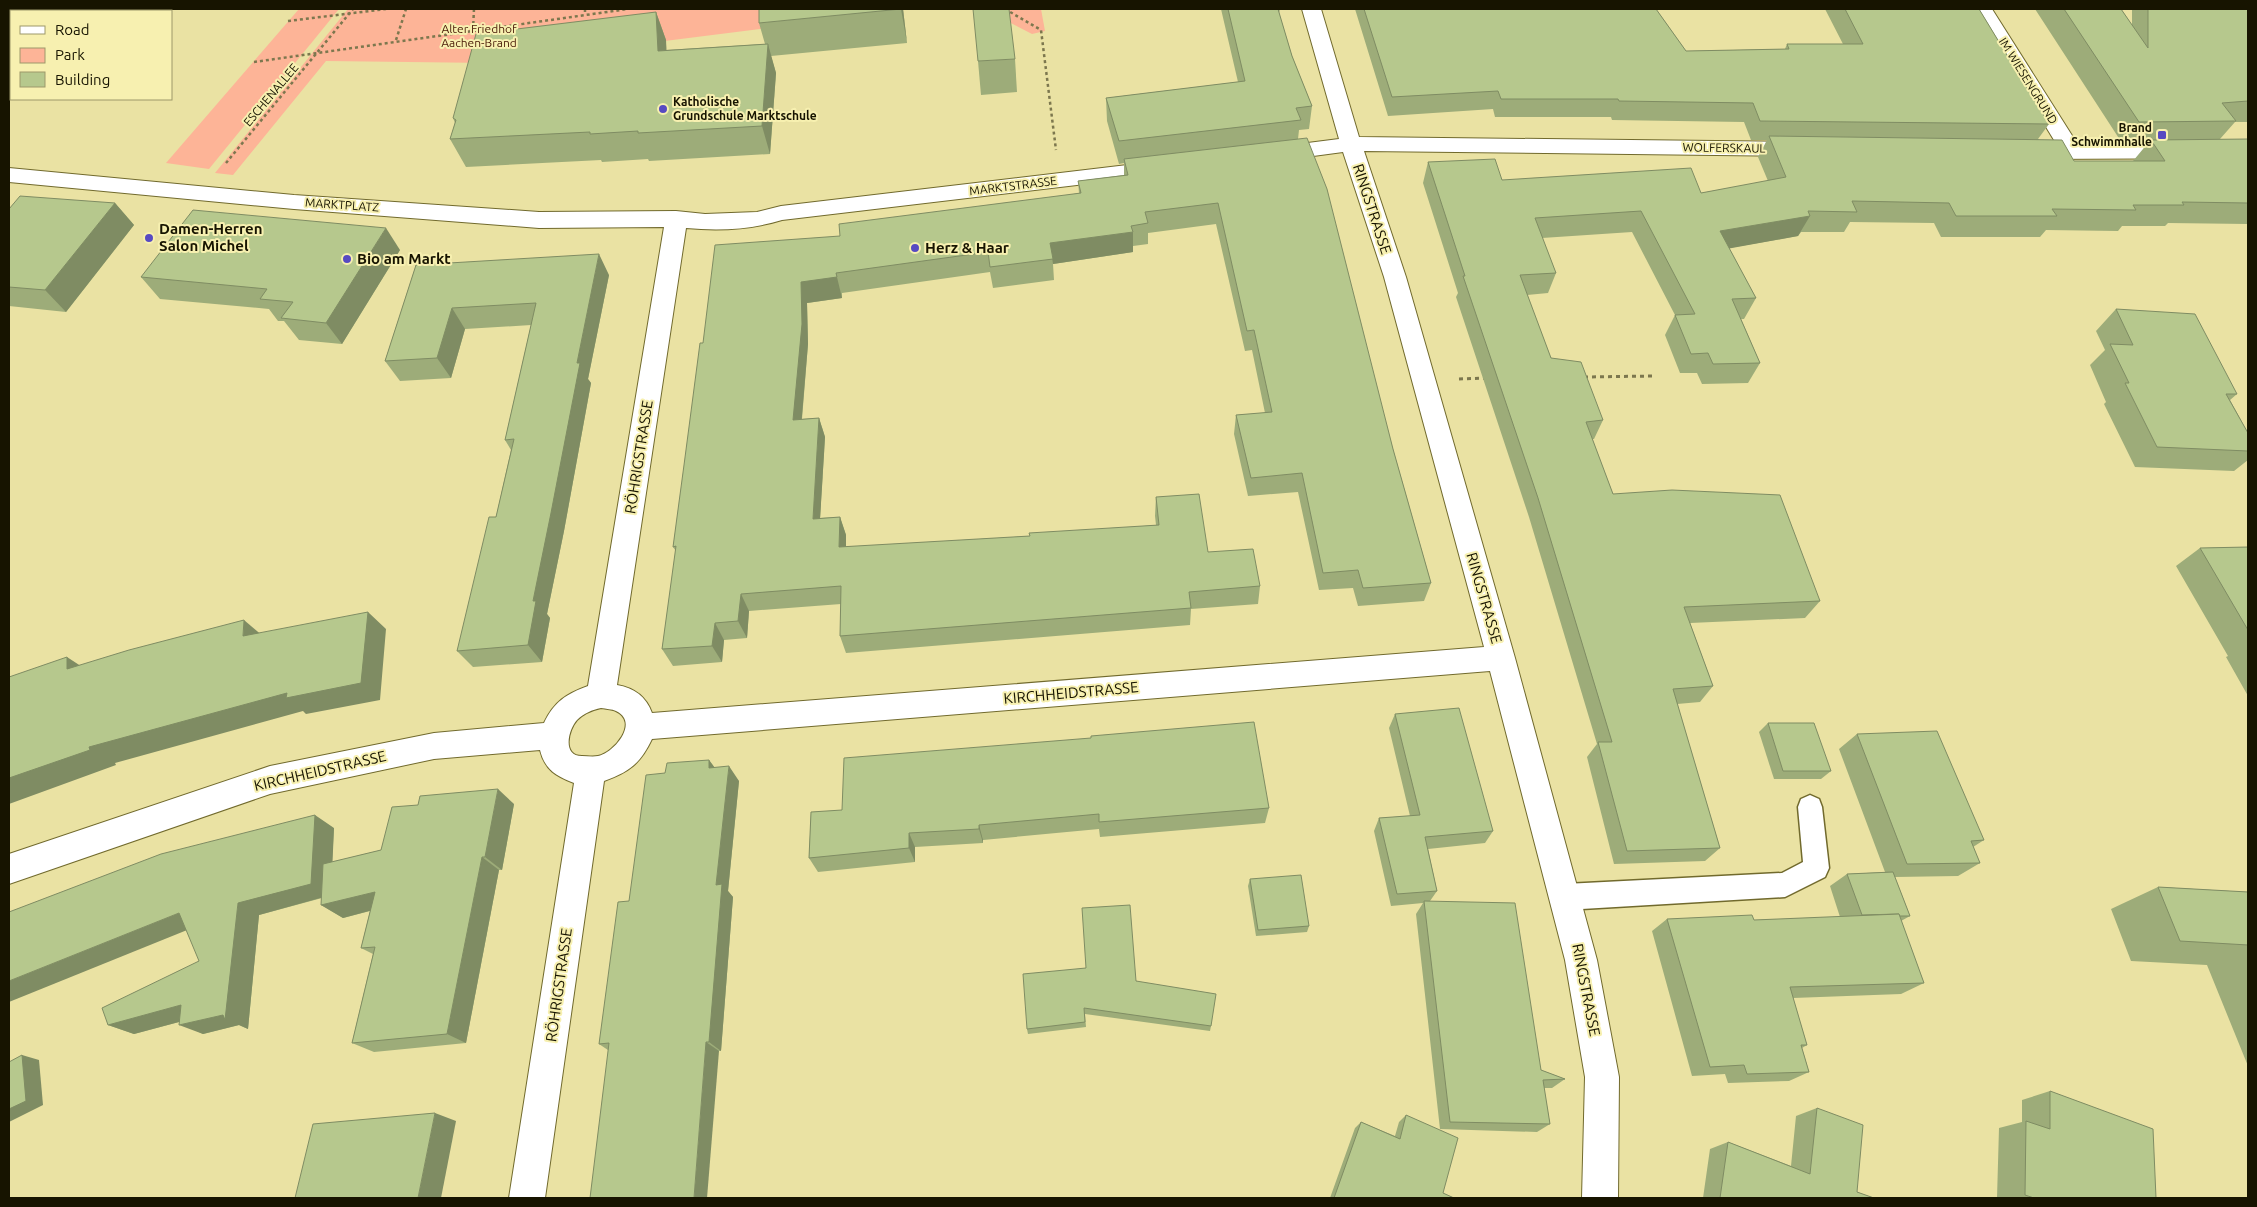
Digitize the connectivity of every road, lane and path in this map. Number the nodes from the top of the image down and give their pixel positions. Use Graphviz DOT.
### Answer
graph roads {
  1 [pos="353,9"];
  2 [pos="386,9"];
  3 [pos="406,9"];
  4 [pos="474,9"];
  5 [pos="585,9"];
  6 [pos="628,9"];
  7 [pos="1005,9"];
  8 [pos="1310,9"];
  9 [pos="1983,9"];
  10 [pos="585,14"];
  11 [pos="348,15"];
  12 [pos="288,21"];
  13 [pos="473,30"];
  14 [pos="396,40"];
  15 [pos="316,54"];
  16 [pos="254,62"];
  17 [pos="1351,144"];
  18 [pos="1816,149"];
  19 [pos="2248,151"];
  20 [pos="2013,152"];
  21 [pos="2072,152"];
  22 [pos="1256,157"];
  23 [pos="1180,166"];
  24 [pos="9,175"];
  25 [pos="1059,181"];
  26 [pos="202,193"];
  27 [pos="676,219"];
  28 [pos="1654,376"];
  29 [pos="1577,377"];
  30 [pos="1491,378"];
  31 [pos="1423,379"];
  32 [pos="1501,658"];
  33 [pos="601,695"];
  34 [pos="641,728"];
  35 [pos="553,736"];
  36 [pos="590,773"];
  37 [pos="1810,807"];
  38 [pos="9,869"];
  39 [pos="1565,897"];
  40 [pos="527,1198"];
  41 [pos="1600,1198"];
  1 -- 11 [label="path, ESCHENALLEE"];
  2 -- 11 [label="path"];
  3 -- 14 [label="path"];
  4 -- 13 [label="path"];
  5 -- 10 [label="path"];
  6 -- 10 [label="path"];
  7 -- 25 [label="path"];
  8 -- 17 [label="street, RINGSTRASSE"];
  9 -- 21 [label="street, IM WIESENGRUND"];
  10 -- 13 [label="path"];
  11 -- 12 [label="path"];
  11 -- 15 [label="path, ESCHENALLEE"];
  13 -- 14 [label="path"];
  14 -- 15 [label="path"];
  15 -- 16 [label="path"];
  15 -- 26 [label="path, ESCHENALLEE"];
  17 -- 18 [label="street, WOLFERSKAUL"];
  17 -- 22 [label="street"];
  17 -- 31 [label="street, RINGSTRASSE"];
  19 -- 21 [label="street"];
  20 -- 21 [label="street"];
  23 -- 25 [label="street, MARKTSTRASSE"];
  24 -- 26 [label="street, MARKTPLATZ"];
  25 -- 27 [label="street, MARKTSTRASSE"];
  26 -- 27 [label="street, MARKTPLATZ"];
  27 -- 33 [label="street, RÖHRIGSTRASSE"];
  28 -- 29 [label="path"];
  30 -- 31 [label="path"];
  31 -- 32 [label="street, RINGSTRASSE"];
  32 -- 34 [label="street, KIRCHHEIDSTRASSE"];
  32 -- 39 [label="street, RINGSTRASSE"];
  33 -- 34 [label="street"];
  33 -- 35 [label="street"];
  34 -- 36 [label="street"];
  35 -- 36 [label="street"];
  35 -- 38 [label="street, KIRCHHEIDSTRASSE"];
  36 -- 40 [label="street, RÖHRIGSTRASSE"];
  37 -- 39 [label="lane"];
  39 -- 41 [label="street, RINGSTRASSE"];
}
